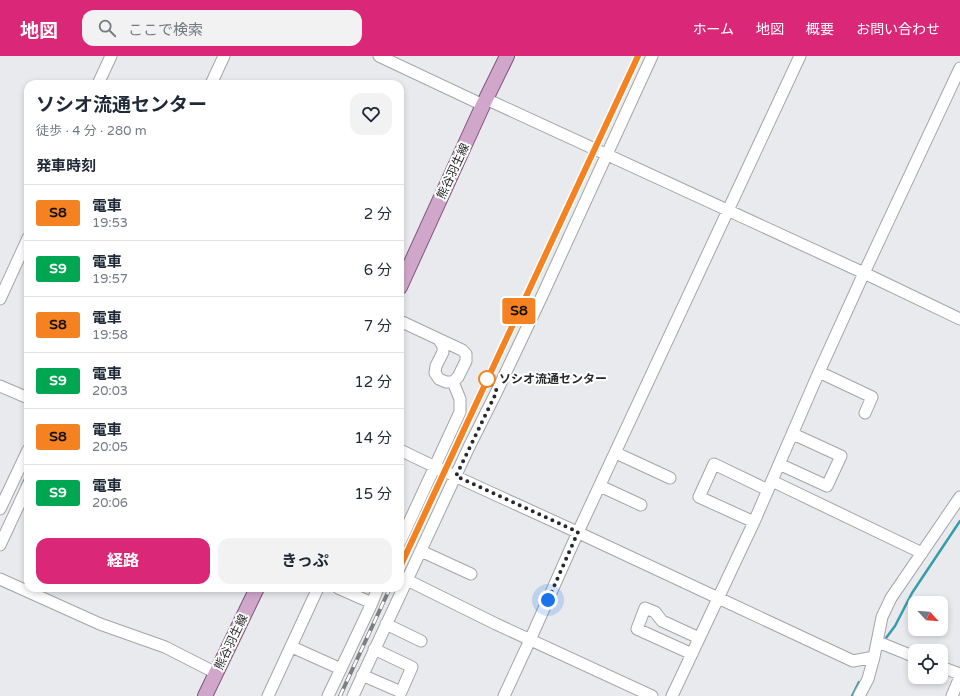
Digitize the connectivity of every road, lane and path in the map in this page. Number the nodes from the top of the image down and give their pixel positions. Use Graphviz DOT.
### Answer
graph roads {
  1 [pos="111,56"];
  2 [pos="224,56"];
  3 [pos="379,56"];
  4 [pos="507,56"];
  5 [pos="652,56"];
  6 [pos="800,56"];
  7 [pos="960,68"];
  8 [pos="100,80"];
  9 [pos="213,80"];
  10 [pos="485,102"];
  11 [pos="607,154"];
  12 [pos="729,211"];
  13 [pos="24,247"];
  14 [pos="864,273"];
  15 [pos="404,278"];
  16 [pos="0,298"];
  17 [pos="960,319"];
  18 [pos="404,323"];
  19 [pos="439,340"];
  20 [pos="819,372"];
  21 [pos="453,382"];
  22 [pos="0,386"];
  23 [pos="24,396"];
  24 [pos="865,413"];
  25 [pos="793,434"];
  26 [pos="404,452"];
  27 [pos="616,453"];
  28 [pos="24,458"];
  29 [pos="780,464"];
  30 [pos="435,467"];
  31 [pos="456,476"];
  32 [pos="670,478"];
  33 [pos="770,485"];
  34 [pos="600,486"];
  35 [pos="24,494"];
  36 [pos="960,497"];
  37 [pos="640,505"];
  38 [pos="0,509"];
  39 [pos="754,522"];
  40 [pos="578,532"];
  41 [pos="404,533"];
  42 [pos="0,545"];
  43 [pos="421,550"];
  44 [pos="922,553"];
  45 [pos="470,574"];
  46 [pos="0,579"];
  47 [pos="407,580"];
  48 [pos="404,586"];
  49 [pos="24,590"];
  50 [pos="29,592"];
  51 [pos="255,592"];
  52 [pos="316,592"];
  53 [pos="347,592"];
  54 [pos="376,592"];
  55 [pos="401,592"];
  56 [pos="718,599"];
  57 [pos="372,603"];
  58 [pos="386,624"];
  59 [pos="699,638"];
  60 [pos="530,640"];
  61 [pos="421,641"];
  62 [pos="878,642"];
  63 [pos="292,647"];
  64 [pos="374,650"];
  65 [pos="692,654"];
  66 [pos="908,654"];
  67 [pos="874,657"];
  68 [pos="341,669"];
  69 [pos="948,670"];
  70 [pos="216,673"];
  71 [pos="362,675"];
  72 [pos="960,676"];
  73 [pos="205,696"];
  74 [pos="268,696"];
  75 [pos="328,696"];
  76 [pos="353,696"];
  77 [pos="504,696"];
  78 [pos="652,696"];
  79 [pos="672,696"];
  80 [pos="859,696"];
  81 [pos="952,696"];
  1 -- 8 [label="street"];
  2 -- 9 [label="street"];
  3 -- 10 [label="street"];
  4 -- 10 [label="main road, 熊谷羽生線"];
  5 -- 11 [label="street"];
  6 -- 12 [label="street"];
  7 -- 14 [label="street"];
  10 -- 11 [label="street"];
  10 -- 15 [label="main road, 熊谷羽生線"];
  11 -- 12 [label="street"];
  11 -- 31 [label="street"];
  12 -- 14 [label="street"];
  12 -- 27 [label="street"];
  13 -- 16 [label="street"];
  14 -- 17 [label="street"];
  14 -- 20 [label="street"];
  18 -- 19 [label="street"];
  19 -- 21 [label="street"];
  19 -- 21 [label="street"];
  20 -- 24 [label="street"];
  20 -- 25 [label="street"];
  21 -- 30 [label="street"];
  22 -- 23 [label="street"];
  25 -- 29 [label="street"];
  25 -- 29 [label="street"];
  26 -- 30 [label="street"];
  27 -- 32 [label="street"];
  27 -- 34 [label="street"];
  28 -- 38 [label="street"];
  29 -- 33 [label="street"];
  30 -- 31 [label="street"];
  30 -- 41 [label="street"];
  31 -- 40 [label="street"];
  31 -- 43 [label="street"];
  33 -- 39 [label="street"];
  33 -- 39 [label="street"];
  33 -- 44 [label="street"];
  34 -- 37 [label="street"];
  34 -- 40 [label="street"];
  35 -- 42 [label="street"];
  36 -- 44 [label="street"];
  39 -- 56 [label="street"];
  40 -- 56 [label="street"];
  40 -- 60 [label="street"];
  43 -- 45 [label="street"];
  43 -- 47 [label="street"];
  44 -- 62 [label="street"];
  46 -- 49 [label="street"];
  47 -- 48 [label="street"];
  47 -- 60 [label="street"];
  50 -- 70 [label="street"];
  51 -- 70 [label="main road, 熊谷羽生線"];
  52 -- 63 [label="street"];
  53 -- 57 [label="street"];
  54 -- 57 [label="street"];
  55 -- 58 [label="street"];
  56 -- 59 [label="street"];
  56 -- 67 [label="street"];
  57 -- 68 [label="street"];
  58 -- 61 [label="street"];
  58 -- 64 [label="street"];
  59 -- 65 [label="street"];
  59 -- 65 [label="street"];
  60 -- 77 [label="street"];
  60 -- 78 [label="street"];
  62 -- 66 [label="street"];
  62 -- 67 [label="street"];
  63 -- 68 [label="street"];
  63 -- 74 [label="street"];
  64 -- 71 [label="street"];
  64 -- 71 [label="street"];
  65 -- 79 [label="street"];
  67 -- 80 [label="street"];
  68 -- 75 [label="street"];
  69 -- 72 [label="street"];
  70 -- 73 [label="main road, 熊谷羽生線"];
  71 -- 76 [label="street"];
  72 -- 81 [label="street"];
}
